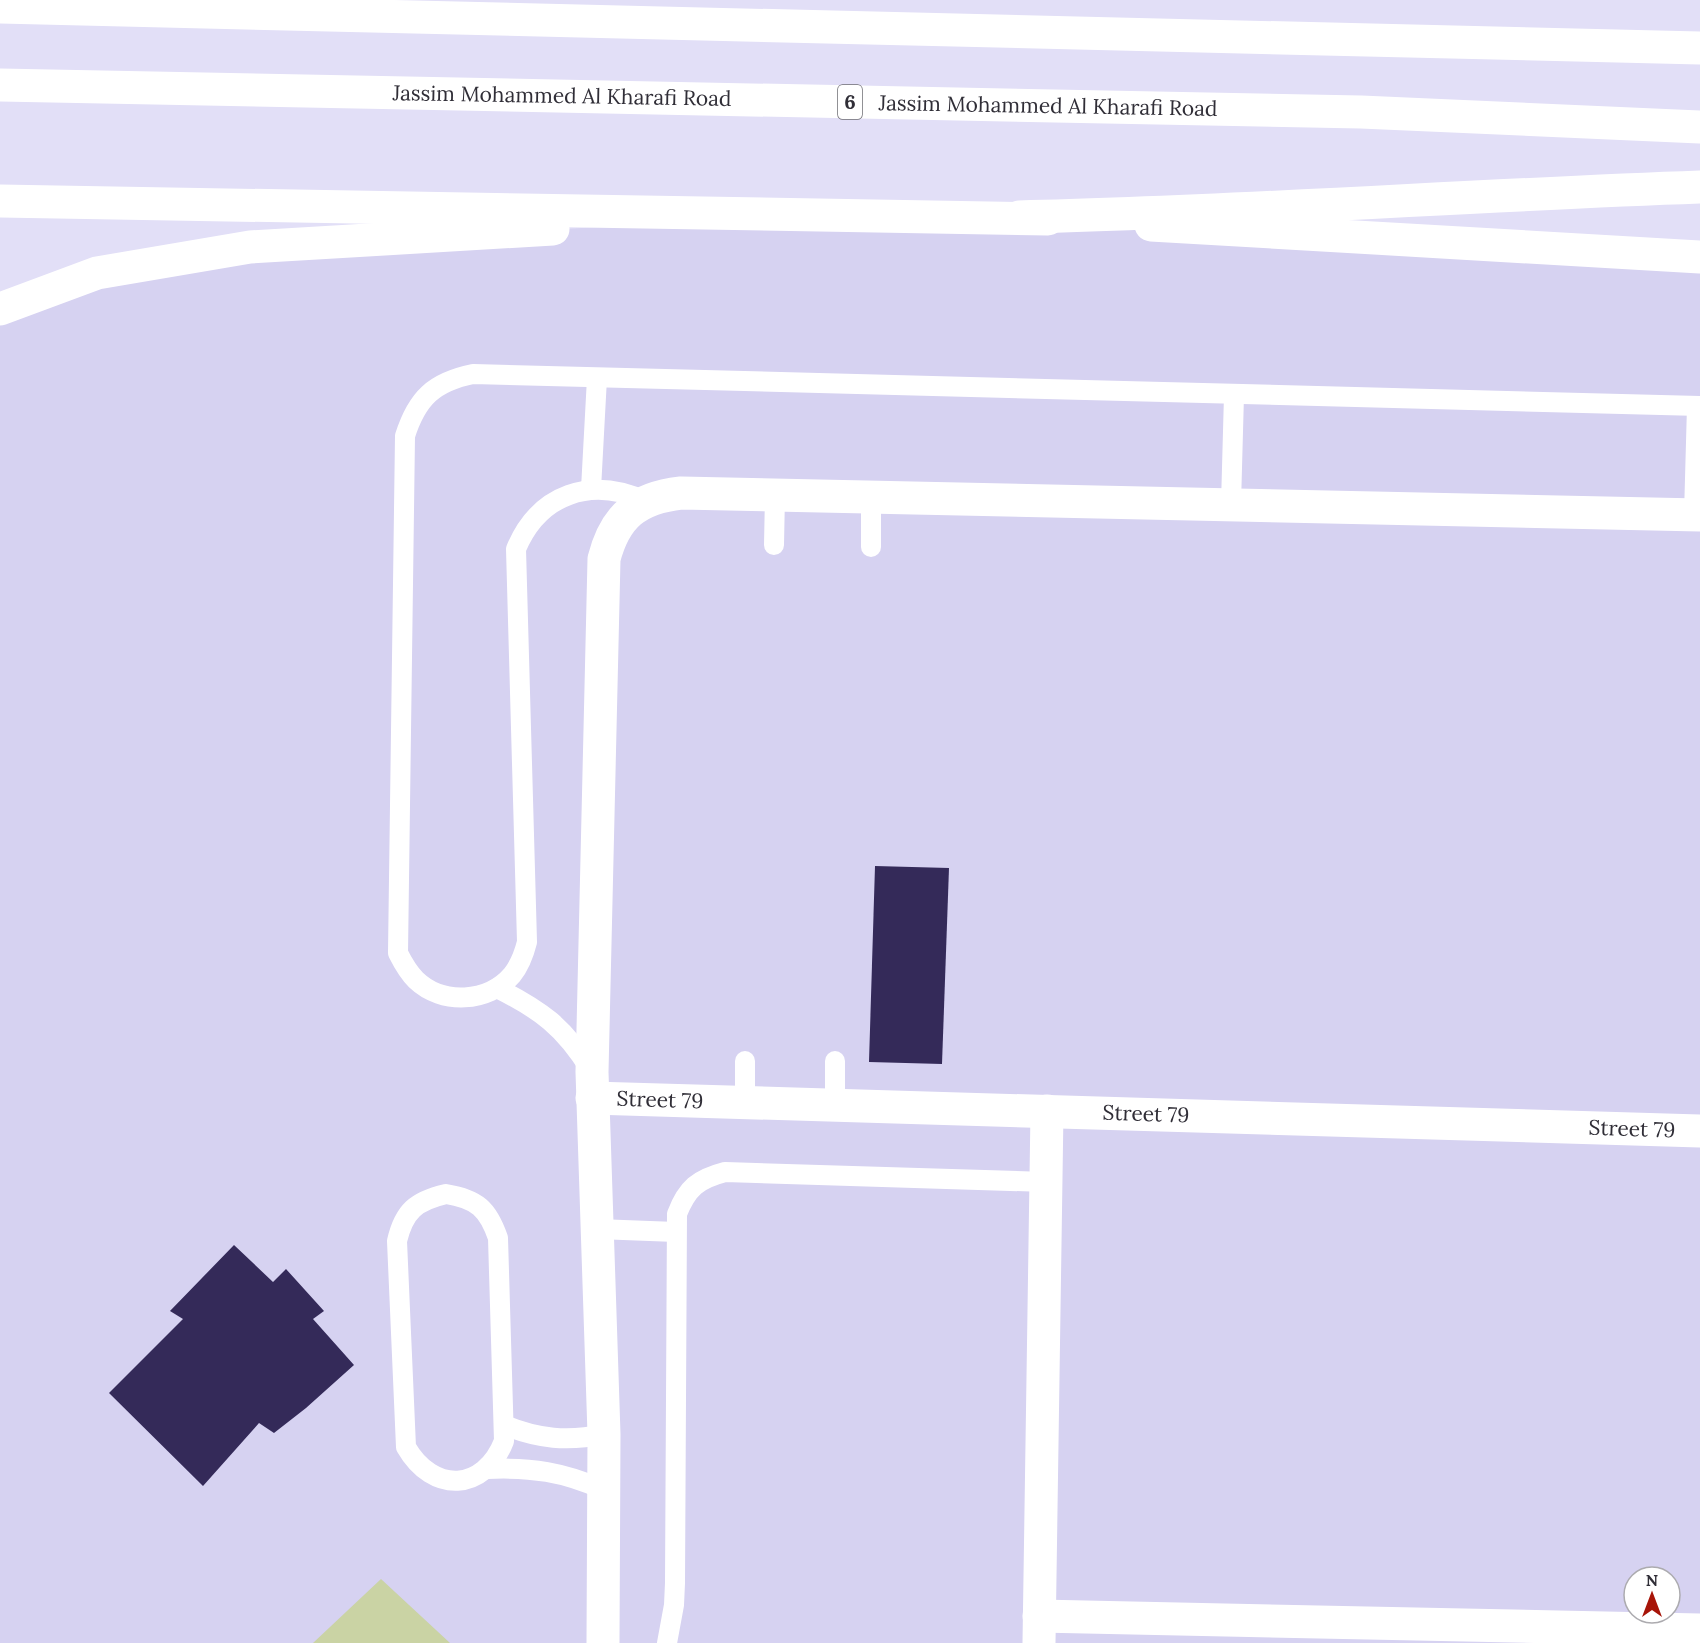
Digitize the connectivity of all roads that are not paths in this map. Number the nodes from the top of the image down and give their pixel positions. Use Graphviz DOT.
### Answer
graph roads {
  1 [pos="0,7"];
  2 [pos="1700,48"];
  3 [pos="0,84"];
  4 [pos="1700,127"];
  5 [pos="1700,187"];
  6 [pos="0,201"];
  7 [pos="826,214"];
  8 [pos="1018,217"];
  9 [pos="1700,257"];
  10 [pos="0,309"];
  11 [pos="597,378"];
  12 [pos="1234,395"];
  13 [pos="1699,406"];
  14 [pos="591,489"];
  15 [pos="775,495"];
  16 [pos="871,497"];
  17 [pos="645,501"];
  18 [pos="1231,504"];
  19 [pos="1697,515"];
  20 [pos="774,545"];
  21 [pos="871,547"];
  22 [pos="497,988"];
  23 [pos="745,1061"];
  24 [pos="835,1061"];
  25 [pos="592,1085"];
  26 [pos="745,1102"];
  27 [pos="835,1105"];
  28 [pos="1047,1111"];
  29 [pos="1700,1131"];
  30 [pos="1046,1182"];
  31 [pos="597,1229"];
  32 [pos="676,1232"];
  33 [pos="504,1425"];
  34 [pos="604,1434"];
  35 [pos="488,1469"];
  36 [pos="603,1490"];
  37 [pos="1039,1629"];
  38 [pos="1700,1630"];
  39 [pos="603,1643"];
  40 [pos="667,1643"];
  1 -- 2 [label="main road"];
  3 -- 4 [label="main road, Jassim Mohammed Al Kharafi Road / 6"];
  5 -- 8 [label="main road"];
  6 -- 7 [label="main road"];
  7 -- 8 [label="main road"];
  7 -- 10 [label="main road"];
  8 -- 9 [label="main road"];
  11 -- 12 [label="lane"];
  11 -- 14 [label="lane"];
  11 -- 22 [label="lane"];
  12 -- 13 [label="lane"];
  12 -- 18 [label="lane"];
  13 -- 19 [label="lane"];
  14 -- 17 [label="lane"];
  14 -- 22 [label="lane"];
  15 -- 16 [label="main road"];
  15 -- 17 [label="main road"];
  15 -- 20 [label="lane"];
  16 -- 18 [label="main road"];
  16 -- 21 [label="lane"];
  17 -- 25 [label="main road"];
  18 -- 19 [label="main road"];
  22 -- 25 [label="lane"];
  23 -- 26 [label="lane"];
  24 -- 27 [label="lane"];
  25 -- 26 [label="main road, Street 79"];
  25 -- 31 [label="main road"];
  26 -- 27 [label="main road, Street 79"];
  27 -- 28 [label="main road, Street 79"];
  28 -- 29 [label="main road, Street 79"];
  28 -- 30 [label="main road"];
  30 -- 32 [label="lane"];
  30 -- 37 [label="main road"];
  31 -- 32 [label="lane"];
  31 -- 34 [label="main road"];
  32 -- 40 [label="lane"];
  33 -- 34 [label="lane"];
  33 -- 35 [label="lane"];
  33 -- 35 [label="lane"];
  34 -- 36 [label="main road"];
  35 -- 36 [label="lane"];
  36 -- 39 [label="main road"];
  37 -- 38 [label="main road"];
}
